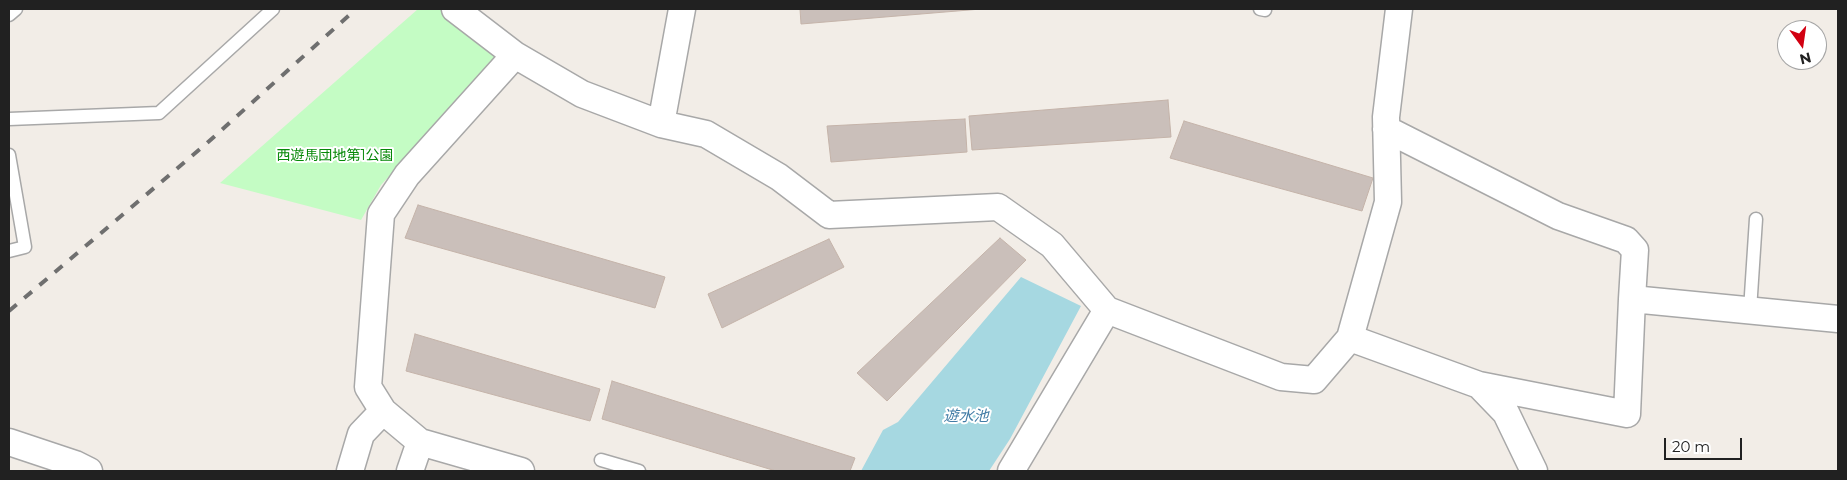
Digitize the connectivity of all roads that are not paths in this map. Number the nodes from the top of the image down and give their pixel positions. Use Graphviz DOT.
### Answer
graph roads {
  1 [pos="16,9"];
  2 [pos="272,9"];
  3 [pos="455,9"];
  4 [pos="682,9"];
  5 [pos="1399,9"];
  6 [pos="9,15"];
  7 [pos="515,55"];
  8 [pos="9,119"];
  9 [pos="661,124"];
  10 [pos="1386,129"];
  11 [pos="9,155"];
  12 [pos="1756,219"];
  13 [pos="9,251"];
  14 [pos="1632,299"];
  15 [pos="1107,310"];
  16 [pos="1750,310"];
  17 [pos="1838,319"];
  18 [pos="1350,338"];
  19 [pos="1479,385"];
  20 [pos="383,412"];
  21 [pos="9,442"];
  22 [pos="420,442"];
  23 [pos="601,460"];
  24 [pos="89,471"];
  25 [pos="350,471"];
  26 [pos="410,471"];
  27 [pos="521,471"];
  28 [pos="639,471"];
  29 [pos="1011,471"];
  30 [pos="1534,471"];
  1 -- 6 [label="lane"];
  2 -- 8 [label="lane"];
  3 -- 7 [label="street"];
  4 -- 9 [label="street"];
  5 -- 10 [label="street"];
  7 -- 9 [label="street"];
  7 -- 20 [label="street"];
  9 -- 15 [label="street"];
  10 -- 14 [label="street"];
  10 -- 18 [label="street"];
  11 -- 13 [label="lane"];
  12 -- 16 [label="lane"];
  14 -- 16 [label="street"];
  14 -- 19 [label="street"];
  15 -- 18 [label="street"];
  15 -- 29 [label="street"];
  16 -- 17 [label="street"];
  18 -- 19 [label="street"];
  19 -- 30 [label="street"];
  20 -- 22 [label="street"];
  20 -- 25 [label="street"];
  21 -- 24 [label="street"];
  22 -- 26 [label="street"];
  22 -- 27 [label="street"];
  23 -- 28 [label="lane"];
}
